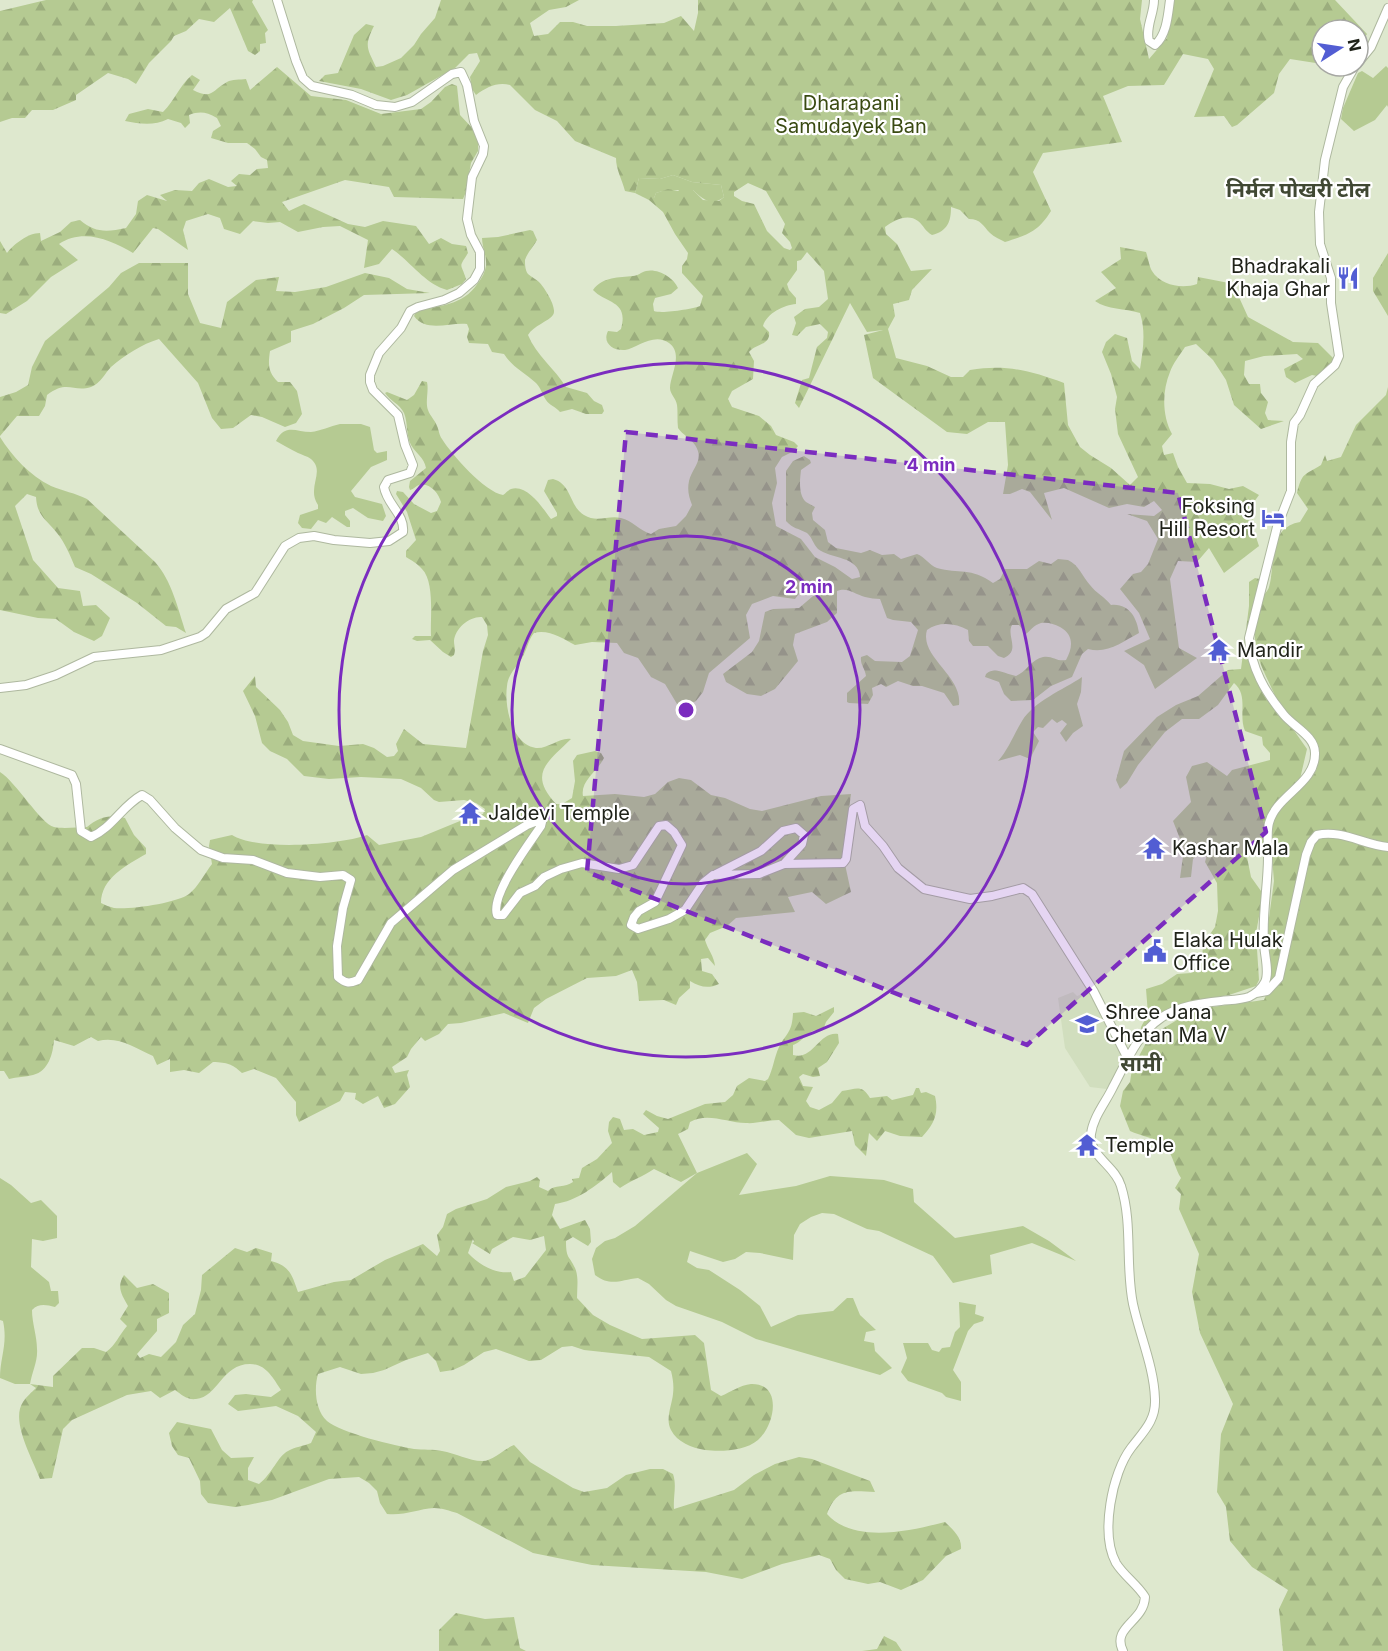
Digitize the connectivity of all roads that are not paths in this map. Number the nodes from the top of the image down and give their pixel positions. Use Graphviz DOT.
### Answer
graph roads {
  1 [pos="278,0"];
  2 [pos="1154,0"];
  3 [pos="1170,0"];
  4 [pos="1388,8"];
  5 [pos="1370,48"];
  6 [pos="1348,78"];
  7 [pos="0,688"];
  8 [pos="0,749"];
  9 [pos="1388,847"];
  10 [pos="784,864"];
  11 [pos="713,875"];
  12 [pos="1255,994"];
  13 [pos="1126,1057"];
  14 [pos="1123,1651"];
  1 -- 7 [label="street"];
  2 -- 3 [label="street"];
  4 -- 5 [label="street"];
  6 -- 12 [label="street"];
  8 -- 11 [label="street"];
  9 -- 12 [label="street"];
  10 -- 11 [label="street"];
  10 -- 11 [label="street"];
  10 -- 13 [label="street"];
  12 -- 13 [label="street"];
  13 -- 14 [label="street"];
}
